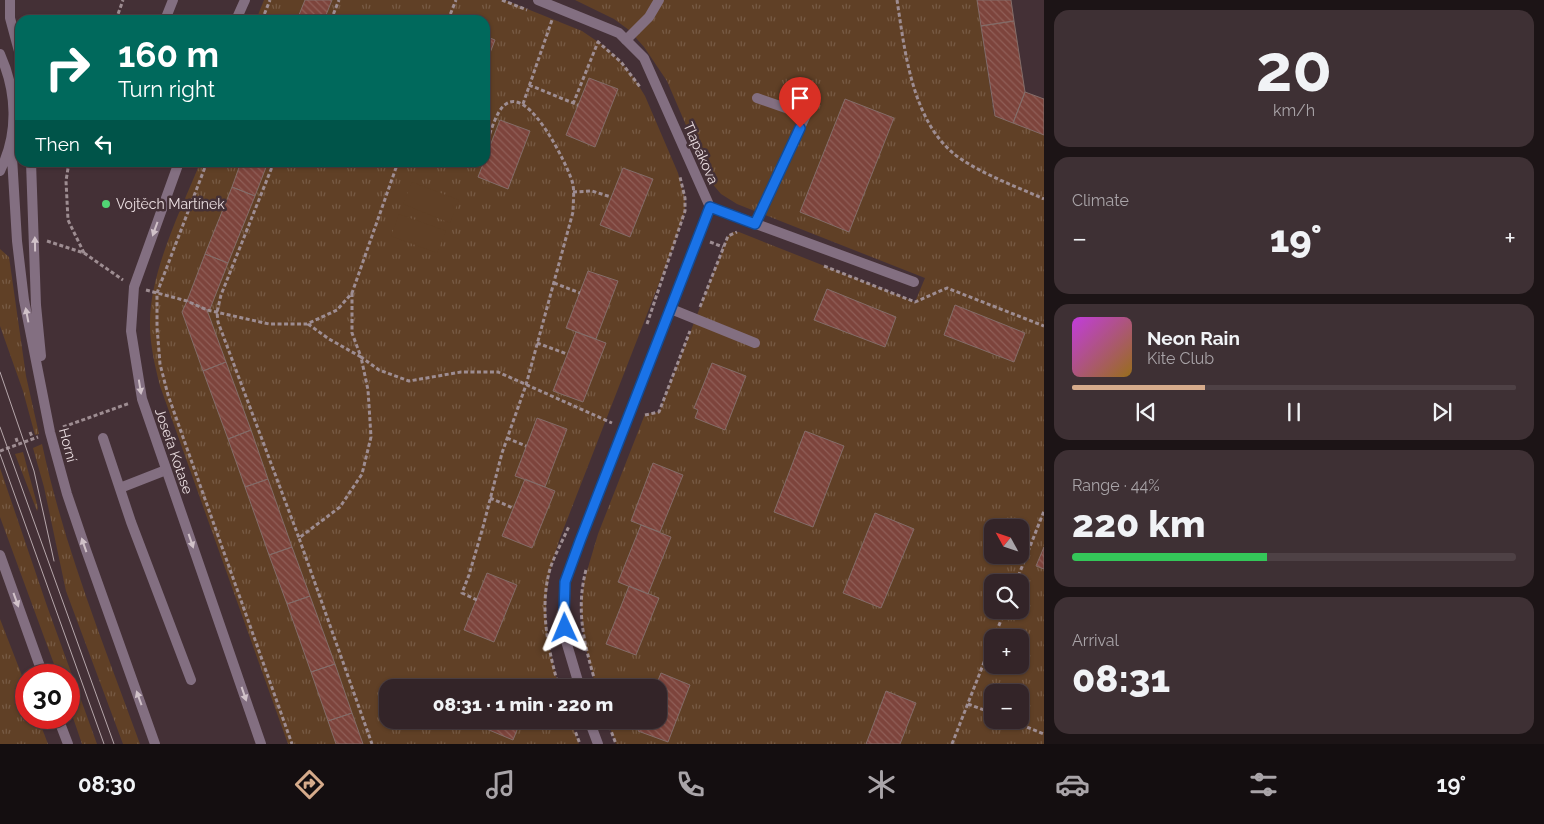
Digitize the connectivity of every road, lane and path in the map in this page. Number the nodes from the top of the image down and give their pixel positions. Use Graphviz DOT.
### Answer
graph roads {
  1 [pos="10,0"];
  2 [pos="123,0"];
  3 [pos="173,0"];
  4 [pos="244,0"];
  5 [pos="270,0"];
  6 [pos="339,0"];
  7 [pos="456,0"];
  8 [pos="502,0"];
  9 [pos="538,0"];
  10 [pos="659,0"];
  11 [pos="897,0"];
  12 [pos="536,13"];
  13 [pos="118,15"];
  14 [pos="167,15"];
  15 [pos="238,15"];
  16 [pos="264,15"];
  17 [pos="333,15"];
  18 [pos="450,15"];
  19 [pos="544,16"];
  20 [pos="553,20"];
  21 [pos="560,22"];
  22 [pos="15,36"];
  23 [pos="594,39"];
  24 [pos="626,40"];
  25 [pos="598,42"];
  26 [pos="0,54"];
  27 [pos="529,85"];
  28 [pos="641,90"];
  29 [pos="757,98"];
  30 [pos="523,104"];
  31 [pos="490,138"];
  32 [pos="11,140"];
  33 [pos="31,167"];
  34 [pos="68,167"];
  35 [pos="174,167"];
  36 [pos="205,167"];
  37 [pos="272,167"];
  38 [pos="396,167"];
  39 [pos="0,172"];
  40 [pos="678,173"];
  41 [pos="573,192"];
  42 [pos="611,198"];
  43 [pos="1044,199"];
  44 [pos="710,207"];
  45 [pos="755,224"];
  46 [pos="739,232"];
  47 [pos="43,240"];
  48 [pos="706,240"];
  49 [pos="724,247"];
  50 [pos="84,253"];
  51 [pos="822,266"];
  52 [pos="914,282"];
  53 [pos="554,283"];
  54 [pos="134,287"];
  55 [pos="157,293"];
  56 [pos="352,293"];
  57 [pos="580,293"];
  58 [pos="671,309"];
  59 [pos="216,312"];
  60 [pos="695,319"];
  61 [pos="307,324"];
  62 [pos="1044,326"];
  63 [pos="644,332"];
  64 [pos="537,343"];
  65 [pos="755,343"];
  66 [pos="567,354"];
  67 [pos="361,357"];
  68 [pos="526,384"];
  69 [pos="142,399"];
  70 [pos="642,423"];
  71 [pos="54,430"];
  72 [pos="30,432"];
  73 [pos="609,432"];
  74 [pos="38,436"];
  75 [pos="16,438"];
  76 [pos="103,438"];
  77 [pos="507,438"];
  78 [pos="32,439"];
  79 [pos="18,444"];
  80 [pos="526,446"];
  81 [pos="0,452"];
  82 [pos="166,470"];
  83 [pos="120,488"];
  84 [pos="490,498"];
  85 [pos="513,508"];
  86 [pos="1044,511"];
  87 [pos="570,522"];
  88 [pos="299,538"];
  89 [pos="0,554"];
  90 [pos="589,562"];
  91 [pos="1019,574"];
  92 [pos="477,600"];
  93 [pos="984,663"];
  94 [pos="39,664"];
  95 [pos="557,679"];
  96 [pos="577,679"];
  97 [pos="594,679"];
  98 [pos="191,680"];
  99 [pos="968,704"];
  100 [pos="984,711"];
  101 [pos="1029,728"];
  102 [pos="62,729"];
  103 [pos="574,729"];
  104 [pos="592,729"];
  105 [pos="610,729"];
  106 [pos="1044,734"];
  107 [pos="68,744"];
  108 [pos="156,744"];
  109 [pos="261,744"];
  110 [pos="292,744"];
  111 [pos="372,744"];
  112 [pos="580,744"];
  113 [pos="598,744"];
  114 [pos="616,744"];
  115 [pos="952,744"];
  1 -- 22 [label="street"];
  2 -- 13 [label="path"];
  3 -- 14 [label="street"];
  4 -- 15 [label="street"];
  5 -- 16 [label="path"];
  6 -- 17 [label="path"];
  7 -- 18 [label="path"];
  8 -- 12 [label="path"];
  9 -- 24 [label="street, Tlapákova"];
  10 -- 24 [label="street"];
  11 -- 43 [label="path"];
  19 -- 20 [label="path"];
  20 -- 21 [label="path"];
  20 -- 27 [label="path"];
  23 -- 25 [label="path"];
  24 -- 44 [label="street, Tlapákova"];
  25 -- 27 [label="path"];
  25 -- 28 [label="path"];
  26 -- 32 [label="street"];
  27 -- 30 [label="path"];
  29 -- 45 [label="street"];
  30 -- 31 [label="path"];
  30 -- 41 [label="path"];
  32 -- 39 [label="street"];
  71 -- 32 [label="street, Horní, one-way"];
  71 -- 33 [label="street, one-way"];
  34 -- 50 [label="path"];
  35 -- 54 [label="street, Josefa Kotase, one-way"];
  36 -- 55 [label="path"];
  37 -- 59 [label="path"];
  38 -- 56 [label="path"];
  40 -- 63 [label="path"];
  41 -- 42 [label="path"];
  41 -- 53 [label="path"];
  44 -- 45 [label="street"];
  44 -- 58 [label="street, Tlapákova"];
  45 -- 52 [label="street"];
  46 -- 49 [label="path"];
  47 -- 50 [label="path"];
  48 -- 49 [label="path"];
  49 -- 60 [label="path"];
  50 -- 54 [label="path"];
  51 -- 62 [label="path"];
  53 -- 57 [label="path"];
  53 -- 64 [label="path"];
  54 -- 55 [label="path"];
  54 -- 69 [label="street, Josefa Kotase, one-way"];
  55 -- 59 [label="path"];
  55 -- 110 [label="path"];
  56 -- 61 [label="path"];
  56 -- 67 [label="path"];
  58 -- 60 [label="street"];
  58 -- 96 [label="street, Tlapákova"];
  59 -- 61 [label="path"];
  59 -- 88 [label="path"];
  60 -- 65 [label="street"];
  60 -- 70 [label="path"];
  61 -- 67 [label="path"];
  64 -- 66 [label="path"];
  64 -- 68 [label="path"];
  67 -- 68 [label="path"];
  67 -- 88 [label="path"];
  68 -- 73 [label="path"];
  68 -- 77 [label="path"];
  69 -- 71 [label="path"];
  69 -- 82 [label="street, Josefa Kotase"];
  108 -- 71 [label="street, Horní, one-way"];
  72 -- 78 [label="path"];
  74 -- 78 [label="path"];
  75 -- 79 [label="path"];
  76 -- 83 [label="street"];
  77 -- 80 [label="path"];
  77 -- 84 [label="path"];
  78 -- 79 [label="path"];
  79 -- 81 [label="path"];
  82 -- 83 [label="street"];
  82 -- 109 [label="street, Josefa Kotase, one-way"];
  83 -- 98 [label="street"];
  84 -- 85 [label="path"];
  84 -- 92 [label="path"];
  86 -- 91 [label="path"];
  87 -- 95 [label="path"];
  88 -- 111 [label="path"];
  89 -- 94 [label="street, one-way"];
  90 -- 97 [label="path"];
  93 -- 99 [label="path"];
  99 -- 100 [label="path"];
  99 -- 115 [label="path"];
  101 -- 106 [label="path"];
  102 -- 107 [label="street"];
  103 -- 112 [label="path"];
  104 -- 113 [label="street"];
  105 -- 114 [label="path"];
}
